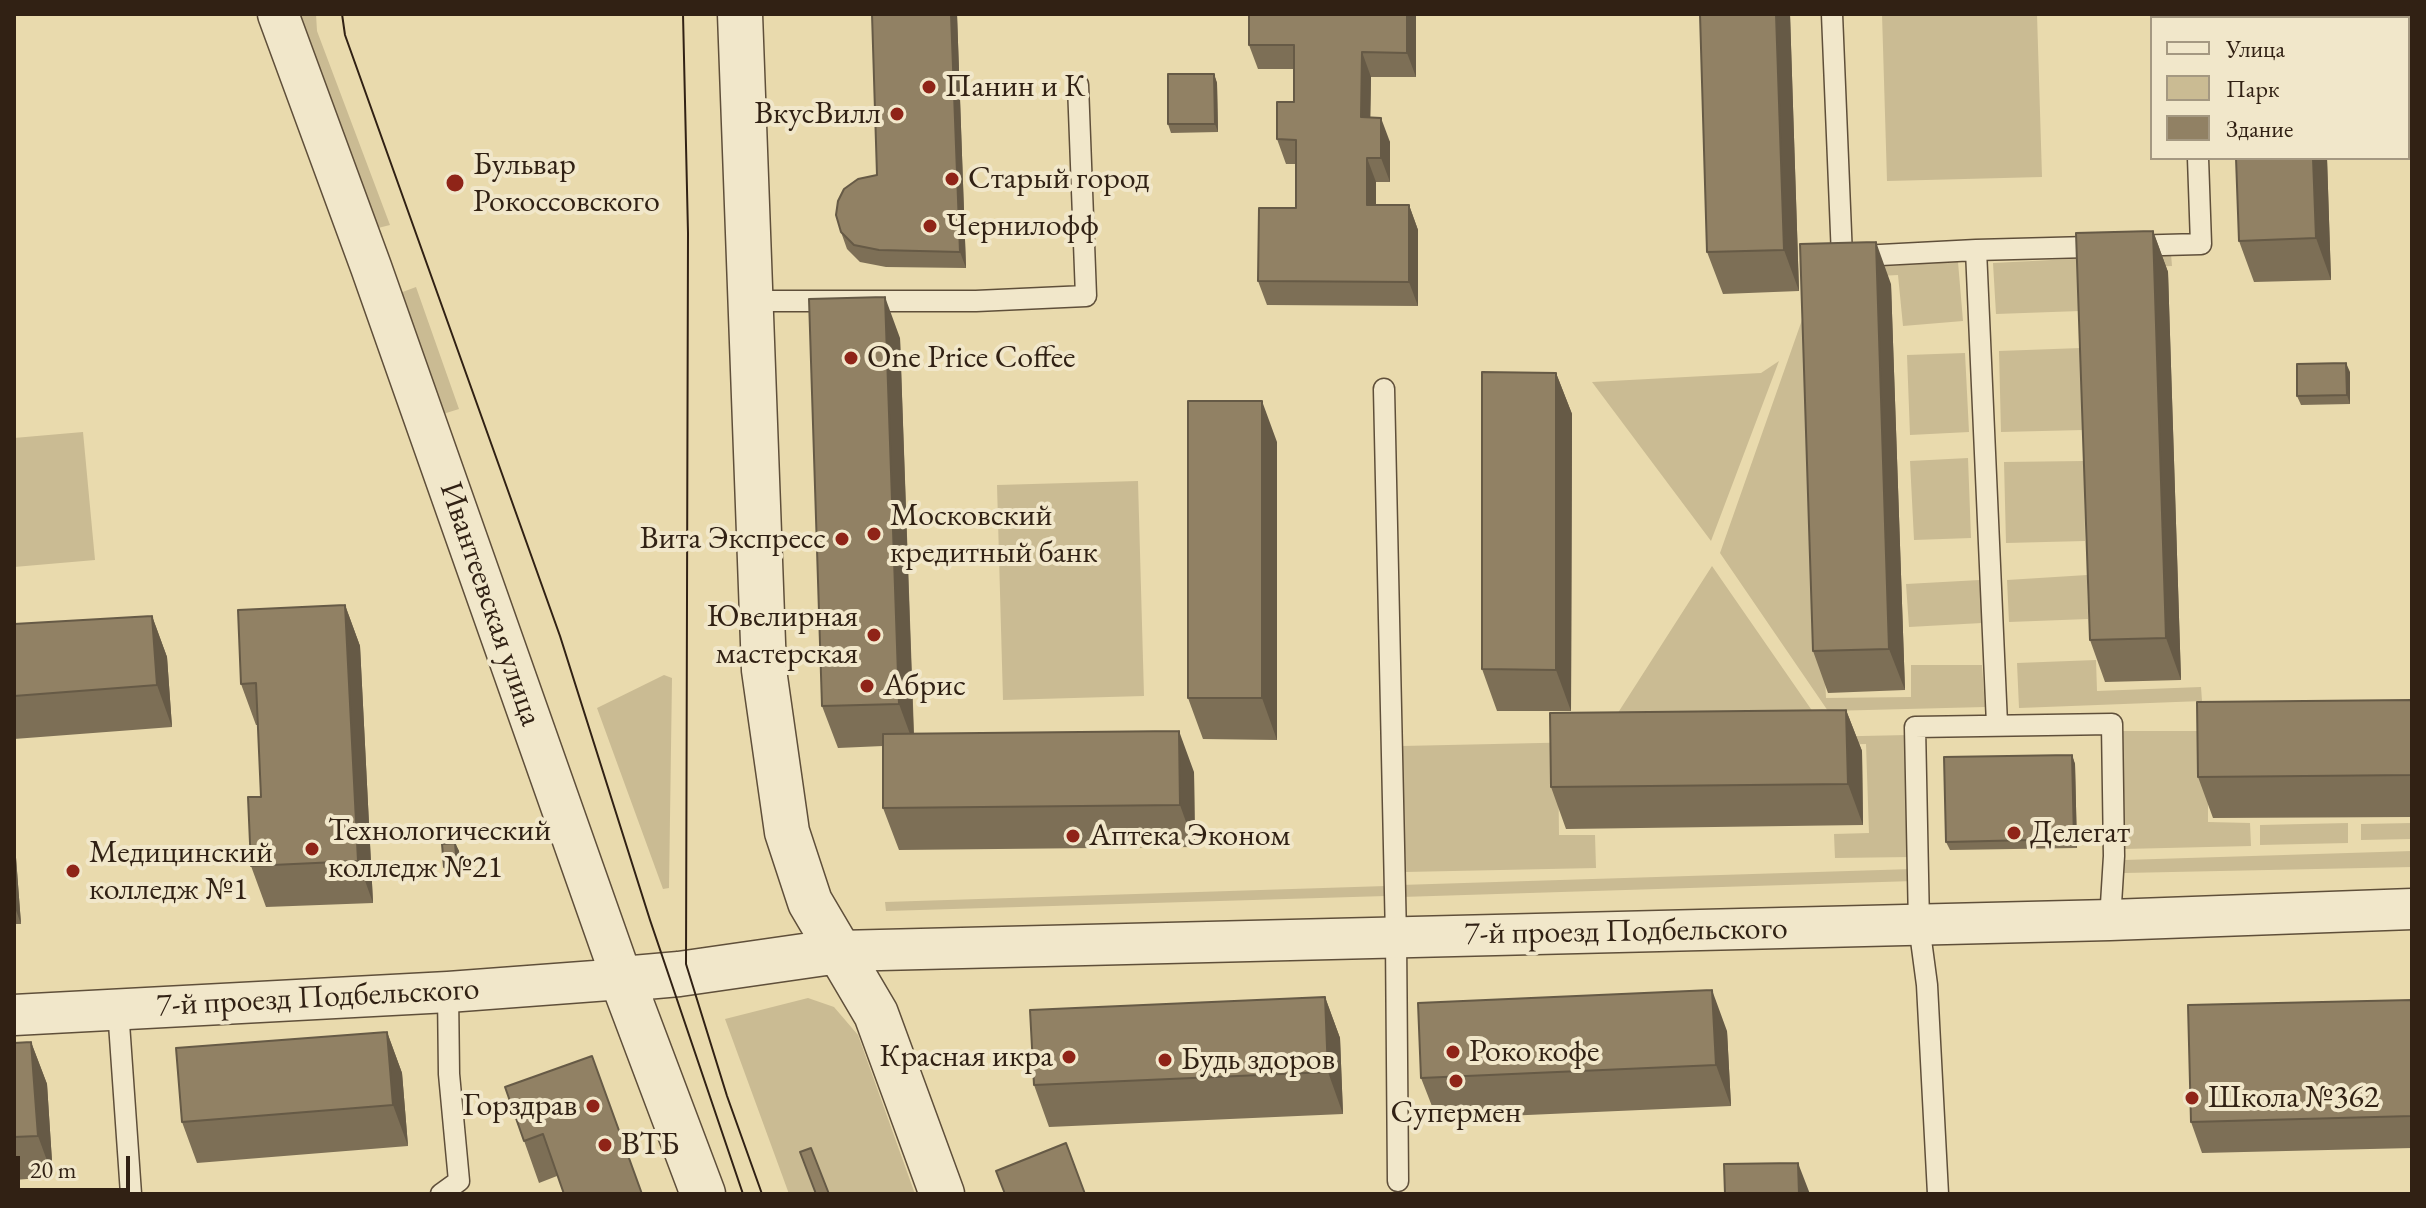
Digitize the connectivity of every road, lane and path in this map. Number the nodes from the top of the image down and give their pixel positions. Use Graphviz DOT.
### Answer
graph roads {
  1 [pos="278,14"];
  2 [pos="740,14"];
  3 [pos="1832,14"];
  4 [pos="1078,85"];
  5 [pos="2198,160"];
  6 [pos="1976,250"];
  7 [pos="749,301"];
  8 [pos="1384,389"];
  9 [pos="1997,724"];
  10 [pos="2412,909"];
  11 [pos="2110,920"];
  12 [pos="1919,925"];
  13 [pos="1396,938"];
  14 [pos="839,951"];
  15 [pos="622,979"];
  16 [pos="448,992"];
  17 [pos="118,1009"];
  18 [pos="14,1015"];
  19 [pos="1398,1181"];
  20 [pos="466,1187"];
  21 [pos="131,1194"];
  22 [pos="441,1194"];
  23 [pos="703,1194"];
  24 [pos="942,1194"];
  25 [pos="1938,1194"];
  1 -- 15 [label="street, Ивантеевская улица"];
  2 -- 7 [label="street"];
  3 -- 6 [label="lane"];
  4 -- 7 [label="lane"];
  5 -- 6 [label="lane"];
  6 -- 9 [label="lane"];
  7 -- 14 [label="street"];
  8 -- 13 [label="lane"];
  9 -- 11 [label="lane"];
  9 -- 12 [label="lane"];
  10 -- 11 [label="street, 7-й проезд Подбельского"];
  11 -- 12 [label="street, 7-й проезд Подбельского"];
  12 -- 13 [label="street, 7-й проезд Подбельского"];
  12 -- 25 [label="lane"];
  13 -- 14 [label="street, 7-й проезд Подбельского"];
  13 -- 19 [label="lane"];
  14 -- 15 [label="street"];
  14 -- 24 [label="street"];
  15 -- 16 [label="street, 7-й проезд Подбельского"];
  15 -- 23 [label="street, Ивантеевская улица"];
  16 -- 17 [label="street, 7-й проезд Подбельского"];
  16 -- 20 [label="lane"];
  17 -- 18 [label="street, 7-й проезд Подбельского"];
  17 -- 21 [label="lane"];
  20 -- 22 [label="lane"];
}
